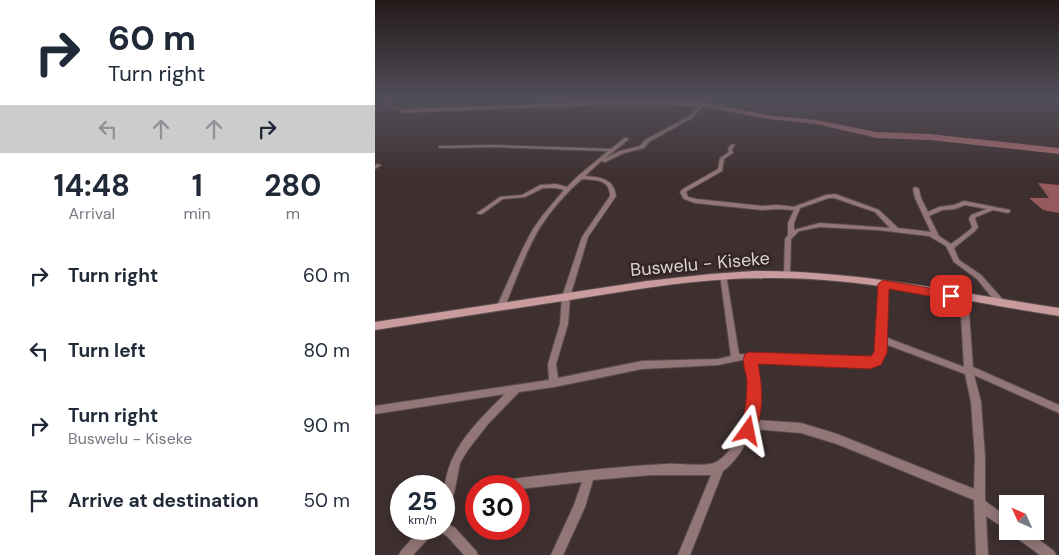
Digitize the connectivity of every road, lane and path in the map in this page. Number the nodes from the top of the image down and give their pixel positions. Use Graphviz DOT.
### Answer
graph roads {
  1 [pos="675,125"];
  2 [pos="626,139"];
  3 [pos="733,145"];
  4 [pos="441,147"];
  5 [pos="611,150"];
  6 [pos="594,165"];
  7 [pos="580,177"];
  8 [pos="916,188"];
  9 [pos="569,189"];
  10 [pos="797,209"];
  11 [pos="991,209"];
  12 [pos="1008,211"];
  13 [pos="480,213"];
  14 [pos="927,215"];
  15 [pos="895,229"];
  16 [pos="791,235"];
  17 [pos="936,236"];
  18 [pos="951,247"];
  19 [pos="787,274"];
  20 [pos="723,275"];
  21 [pos="883,284"];
  22 [pos="566,297"];
  23 [pos="964,298"];
  24 [pos="1002,304"];
  25 [pos="501,306"];
  26 [pos="1059,312"];
  27 [pos="375,326"];
  28 [pos="881,339"];
  29 [pos="736,358"];
  30 [pos="749,358"];
  31 [pos="969,370"];
  32 [pos="554,383"];
  33 [pos="516,389"];
  34 [pos="1059,409"];
  35 [pos="375,410"];
  36 [pos="750,424"];
  37 [pos="719,467"];
  38 [pos="454,475"];
  39 [pos="589,477"];
  40 [pos="530,483"];
  41 [pos="979,500"];
  42 [pos="999,517"];
  43 [pos="455,536"];
  44 [pos="419,540"];
  45 [pos="1029,540"];
  46 [pos="405,555"];
  47 [pos="472,555"];
  48 [pos="557,555"];
  49 [pos="684,555"];
  50 [pos="982,555"];
  51 [pos="1050,555"];
  1 -- 6 [label="street"];
  2 -- 5 [label="street"];
  3 -- 10 [label="street"];
  4 -- 5 [label="street"];
  5 -- 6 [label="street"];
  6 -- 7 [label="street"];
  7 -- 9 [label="street"];
  7 -- 22 [label="street"];
  8 -- 14 [label="street"];
  9 -- 13 [label="street"];
  9 -- 25 [label="street"];
  10 -- 15 [label="street"];
  10 -- 16 [label="street"];
  11 -- 12 [label="street"];
  11 -- 14 [label="street"];
  11 -- 18 [label="street"];
  14 -- 17 [label="street"];
  15 -- 16 [label="street"];
  15 -- 17 [label="street"];
  16 -- 19 [label="street"];
  17 -- 18 [label="street"];
  18 -- 24 [label="street"];
  19 -- 20 [label="main road, Buswelu - Kiseke"];
  19 -- 21 [label="main road, Buswelu - Kiseke"];
  20 -- 22 [label="main road, Buswelu - Kiseke"];
  20 -- 29 [label="street"];
  21 -- 23 [label="main road, Buswelu - Kiseke"];
  21 -- 28 [label="street"];
  22 -- 25 [label="main road, Buswelu - Kiseke"];
  22 -- 32 [label="street"];
  23 -- 24 [label="main road, Buswelu - Kiseke"];
  23 -- 31 [label="street"];
  24 -- 26 [label="main road, Buswelu - Kiseke"];
  25 -- 27 [label="main road, Buswelu - Kiseke"];
  28 -- 30 [label="street"];
  28 -- 31 [label="street"];
  29 -- 30 [label="street"];
  29 -- 32 [label="street"];
  30 -- 36 [label="street"];
  31 -- 34 [label="street"];
  31 -- 41 [label="street"];
  32 -- 33 [label="street"];
  33 -- 35 [label="street"];
  33 -- 38 [label="street"];
  36 -- 37 [label="street"];
  36 -- 41 [label="street"];
  37 -- 39 [label="street"];
  37 -- 49 [label="street"];
  39 -- 40 [label="street"];
  39 -- 48 [label="street"];
  41 -- 42 [label="street"];
  41 -- 50 [label="street"];
  43 -- 47 [label="street"];
  44 -- 46 [label="street"];
  45 -- 51 [label="street"];
}
